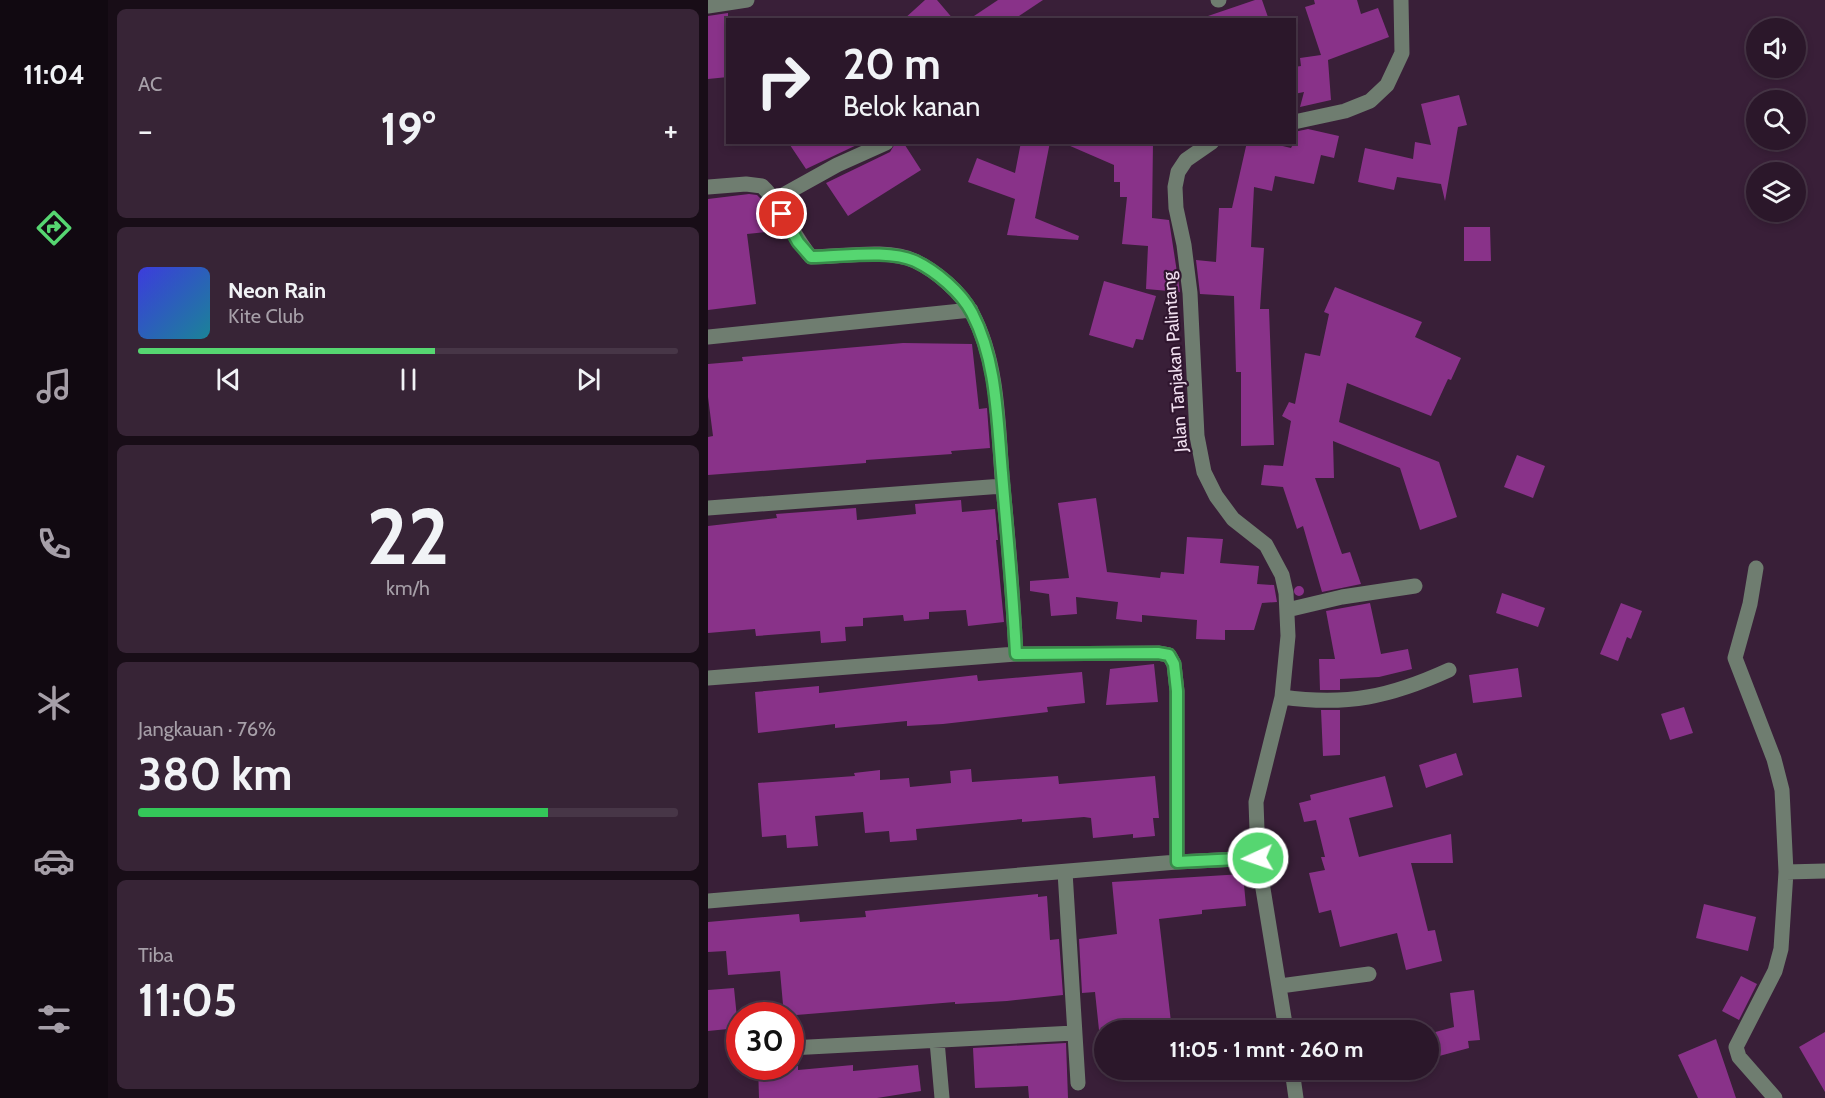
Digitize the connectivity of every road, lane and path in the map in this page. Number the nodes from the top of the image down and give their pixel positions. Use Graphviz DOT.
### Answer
graph roads {
  1 [pos="747,0"];
  2 [pos="1401,0"];
  3 [pos="708,6"];
  4 [pos="1296,122"];
  5 [pos="883,144"];
  6 [pos="1209,144"];
  7 [pos="708,187"];
  8 [pos="774,200"];
  9 [pos="971,310"];
  10 [pos="708,337"];
  11 [pos="1003,486"];
  12 [pos="708,508"];
  13 [pos="1756,568"];
  14 [pos="1415,586"];
  15 [pos="1287,610"];
  16 [pos="1016,654"];
  17 [pos="1449,670"];
  18 [pos="708,678"];
  19 [pos="1282,697"];
  20 [pos="1258,858"];
  21 [pos="1177,862"];
  22 [pos="1825,871"];
  23 [pos="1065,872"];
  24 [pos="1785,872"];
  25 [pos="708,901"];
  26 [pos="1369,974"];
  27 [pos="1280,986"];
  28 [pos="1285,1020"];
  29 [pos="1074,1033"];
  30 [pos="937,1041"];
  31 [pos="804,1047"];
  32 [pos="1293,1080"];
  33 [pos="1078,1083"];
  34 [pos="942,1098"];
  35 [pos="1296,1098"];
  36 [pos="1774,1098"];
  1 -- 3 [label="street"];
  2 -- 4 [label="street"];
  5 -- 8 [label="street"];
  6 -- 15 [label="street, Jalan Tanjakan Palintang"];
  7 -- 8 [label="street"];
  8 -- 9 [label="street"];
  9 -- 10 [label="street"];
  9 -- 11 [label="street"];
  11 -- 12 [label="street"];
  11 -- 16 [label="street"];
  13 -- 24 [label="street"];
  14 -- 15 [label="street"];
  15 -- 19 [label="street, Jalan Tanjakan Palintang"];
  16 -- 18 [label="street"];
  16 -- 21 [label="street"];
  17 -- 19 [label="street"];
  19 -- 20 [label="street, Jalan Tanjakan Palintang"];
  20 -- 21 [label="street"];
  20 -- 27 [label="street, Jalan Tanjakan Palintang"];
  21 -- 23 [label="street"];
  22 -- 24 [label="street"];
  23 -- 25 [label="street"];
  23 -- 29 [label="street"];
  24 -- 36 [label="street"];
  26 -- 27 [label="street"];
  27 -- 28 [label="street, Jalan Tanjakan Palintang"];
  29 -- 30 [label="street"];
  29 -- 33 [label="street"];
  30 -- 31 [label="street"];
  30 -- 34 [label="street"];
  32 -- 35 [label="street"];
}
